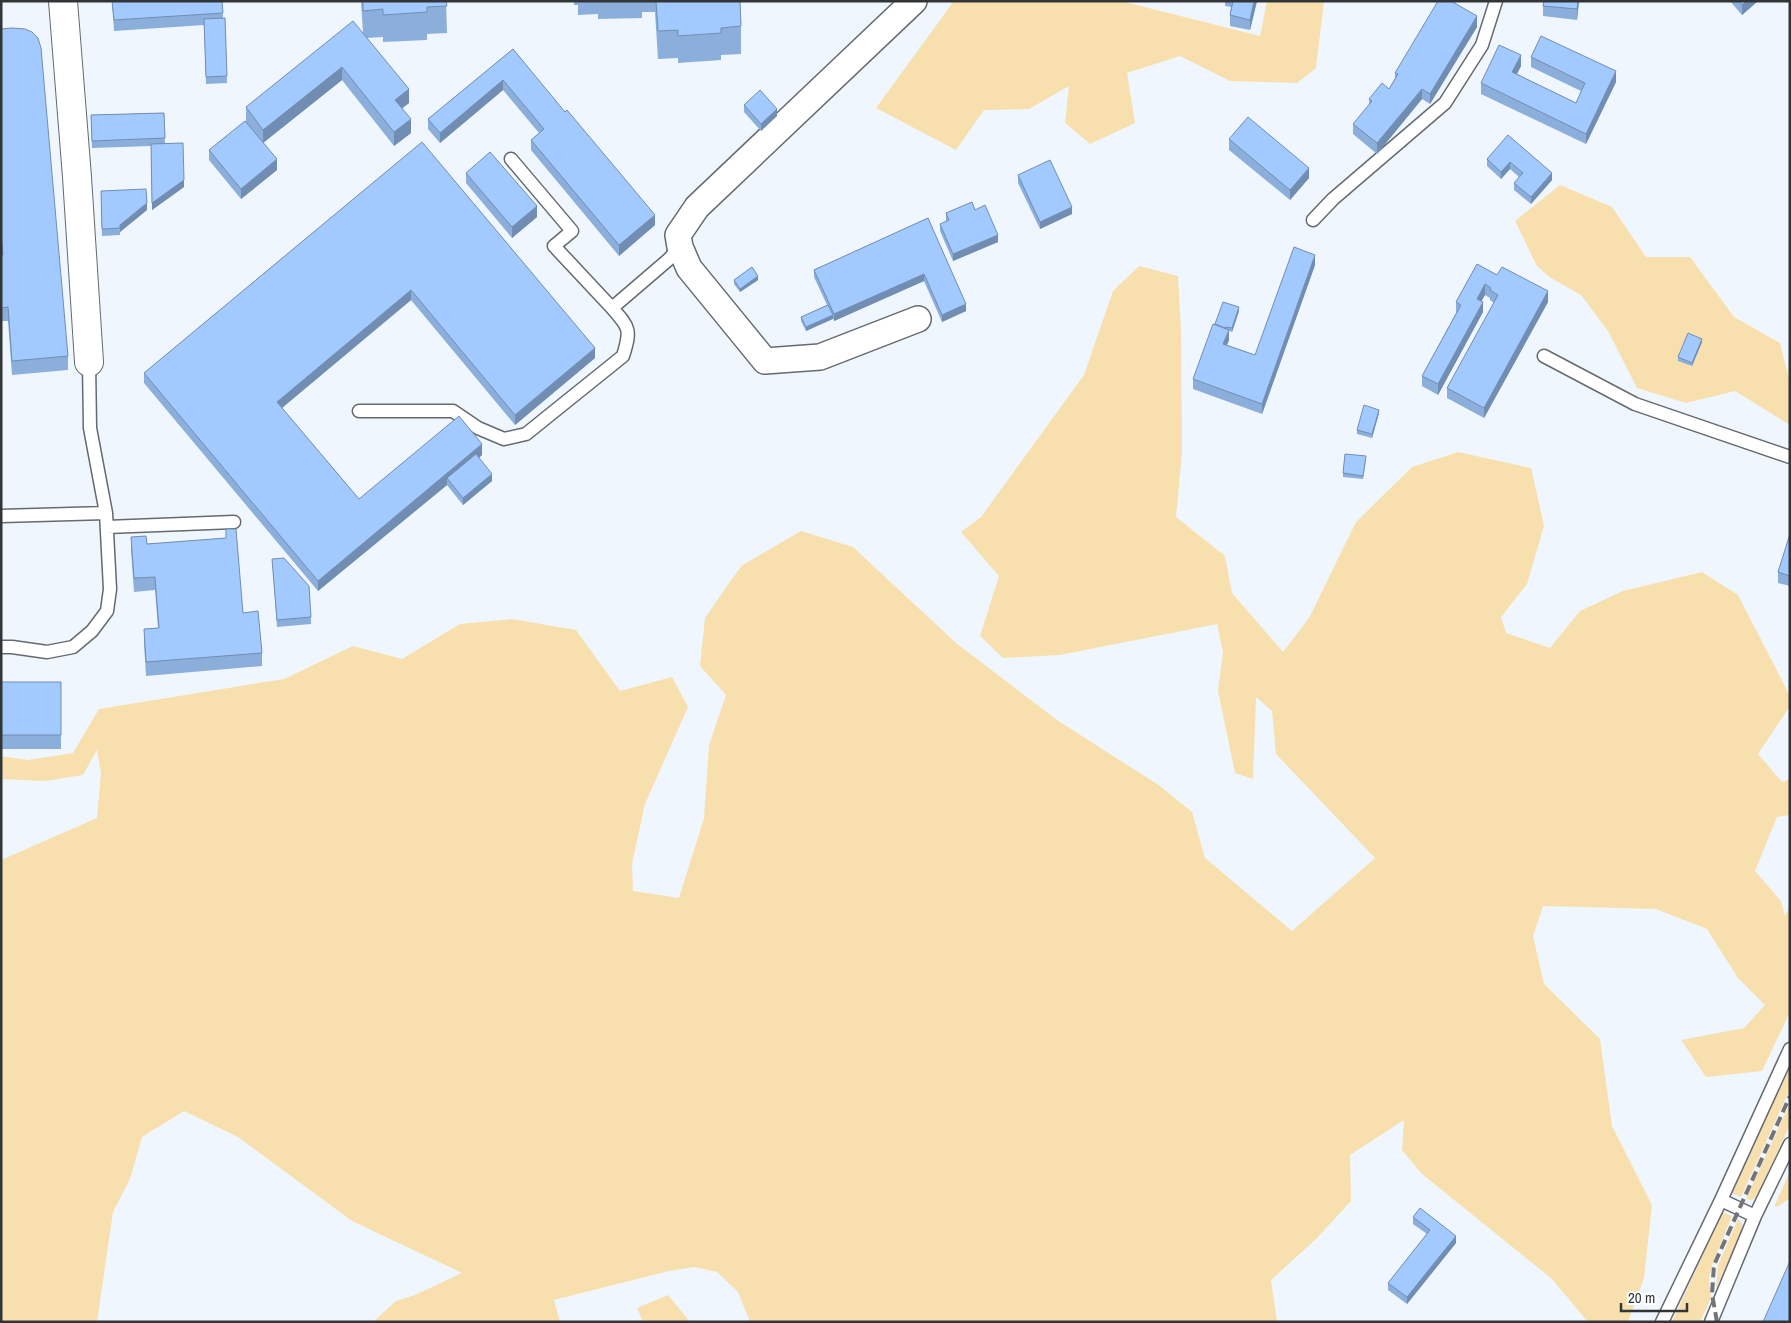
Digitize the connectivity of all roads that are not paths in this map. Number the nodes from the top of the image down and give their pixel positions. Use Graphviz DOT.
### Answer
graph roads {
  1 [pos="63,1"];
  2 [pos="914,1"];
  3 [pos="1496,1"];
  4 [pos="511,159"];
  5 [pos="1313,220"];
  6 [pos="680,247"];
  7 [pos="612,308"];
  8 [pos="918,319"];
  9 [pos="1544,356"];
  10 [pos="89,362"];
  11 [pos="359,411"];
  12 [pos="1790,457"];
  13 [pos="106,512"];
  14 [pos="1,516"];
  15 [pos="234,522"];
  16 [pos="107,527"];
  17 [pos="1,647"];
  18 [pos="1790,1050"];
  19 [pos="1790,1144"];
  20 [pos="1721,1200"];
  21 [pos="1755,1216"];
  22 [pos="1662,1322"];
  23 [pos="1712,1322"];
  1 -- 10 [label="street"];
  2 -- 6 [label="street"];
  3 -- 5 [label="lane"];
  4 -- 7 [label="lane"];
  6 -- 7 [label="lane"];
  6 -- 8 [label="street"];
  7 -- 11 [label="lane"];
  9 -- 12 [label="lane"];
  10 -- 13 [label="lane"];
  13 -- 14 [label="lane"];
  13 -- 16 [label="lane"];
  15 -- 16 [label="lane"];
  16 -- 17 [label="lane"];
  18 -- 20 [label="lane"];
  19 -- 21 [label="lane"];
  20 -- 21 [label="lane"];
  20 -- 22 [label="lane"];
  21 -- 23 [label="lane"];
}
